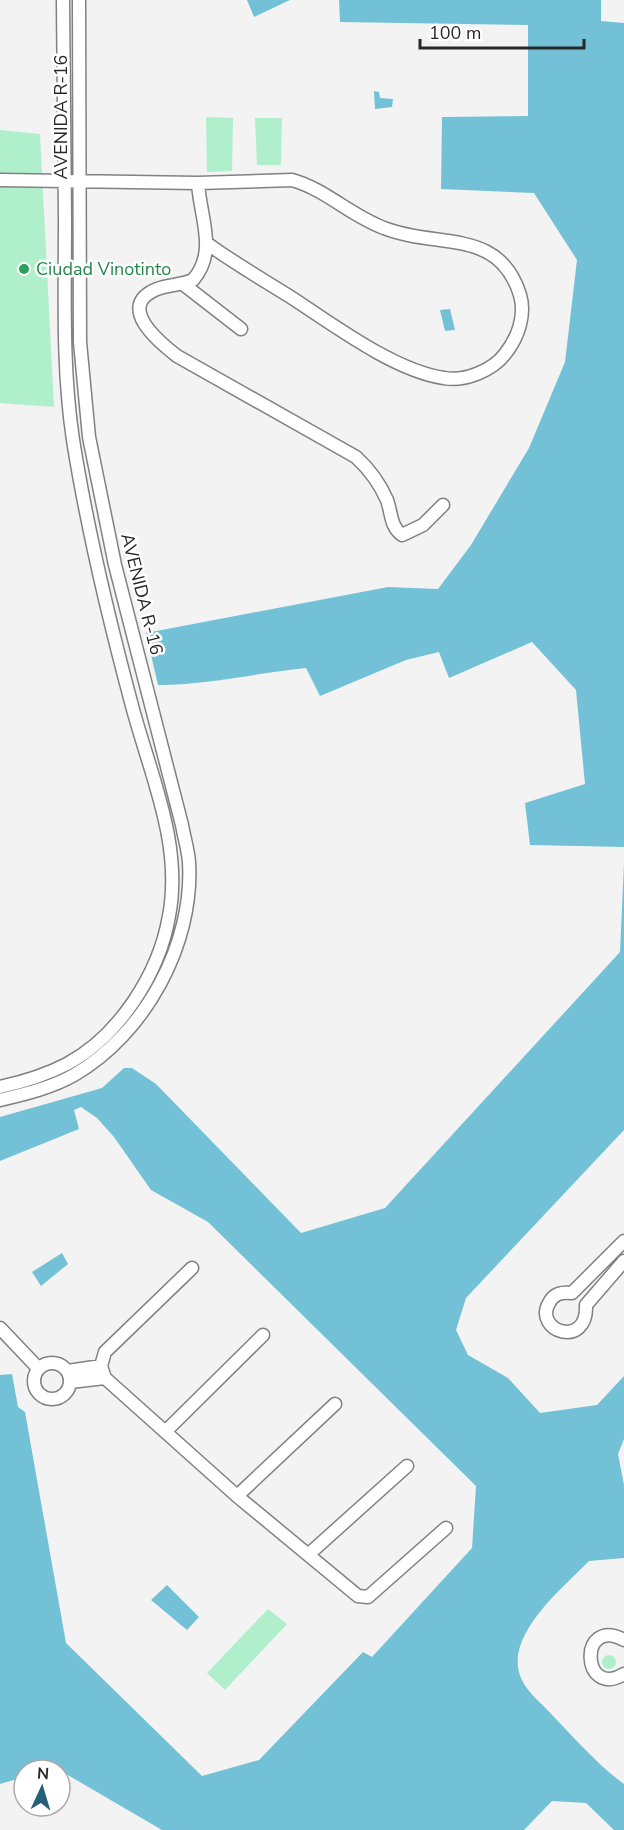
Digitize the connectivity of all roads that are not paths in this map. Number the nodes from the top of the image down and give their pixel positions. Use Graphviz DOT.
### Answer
graph roads {
  1 [pos="63,0"];
  2 [pos="79,0"];
  3 [pos="64,109"];
  4 [pos="80,109"];
  5 [pos="0,180"];
  6 [pos="80,182"];
  7 [pos="198,183"];
  8 [pos="65,186"];
  9 [pos="0,187"];
  10 [pos="208,244"];
  11 [pos="183,284"];
  12 [pos="241,329"];
  13 [pos="443,505"];
  14 [pos="187,851"];
  15 [pos="172,854"];
  16 [pos="0,1087"];
  17 [pos="0,1100"];
  18 [pos="624,1241"];
  19 [pos="624,1261"];
  20 [pos="192,1268"];
  21 [pos="572,1293"];
  22 [pos="586,1305"];
  23 [pos="0,1328"];
  24 [pos="263,1335"];
  25 [pos="38,1368"];
  26 [pos="103,1372"];
  27 [pos="69,1377"];
  28 [pos="335,1404"];
  29 [pos="166,1431"];
  30 [pos="407,1466"];
  31 [pos="237,1496"];
  32 [pos="446,1528"];
  33 [pos="309,1554"];
  34 [pos="624,1640"];
  35 [pos="624,1674"];
  1 -- 3 [label="street, AVENIDA R-16"];
  2 -- 4 [label="street, AVENIDA R-16"];
  3 -- 4 [label="street"];
  3 -- 8 [label="street, AVENIDA R-16"];
  4 -- 6 [label="street, AVENIDA R-16"];
  5 -- 8 [label="street"];
  6 -- 7 [label="street"];
  6 -- 8 [label="street"];
  6 -- 14 [label="street, AVENIDA R-16"];
  7 -- 10 [label="street"];
  7 -- 10 [label="street"];
  8 -- 9 [label="street"];
  8 -- 15 [label="street, AVENIDA R-16"];
  10 -- 11 [label="street"];
  11 -- 12 [label="street"];
  11 -- 13 [label="street"];
  14 -- 15 [label="street"];
  14 -- 17 [label="street, AVENIDA R-16"];
  15 -- 16 [label="street, AVENIDA R-16"];
  18 -- 21 [label="street"];
  19 -- 22 [label="street"];
  20 -- 26 [label="street"];
  21 -- 22 [label="street"];
  21 -- 22 [label="street"];
  23 -- 25 [label="street"];
  24 -- 29 [label="street"];
  25 -- 27 [label="street"];
  25 -- 27 [label="street"];
  26 -- 27 [label="street"];
  26 -- 29 [label="street"];
  28 -- 31 [label="street"];
  29 -- 31 [label="street"];
  30 -- 33 [label="street"];
  31 -- 33 [label="street"];
  32 -- 33 [label="street"];
  34 -- 35 [label="street"];
}
